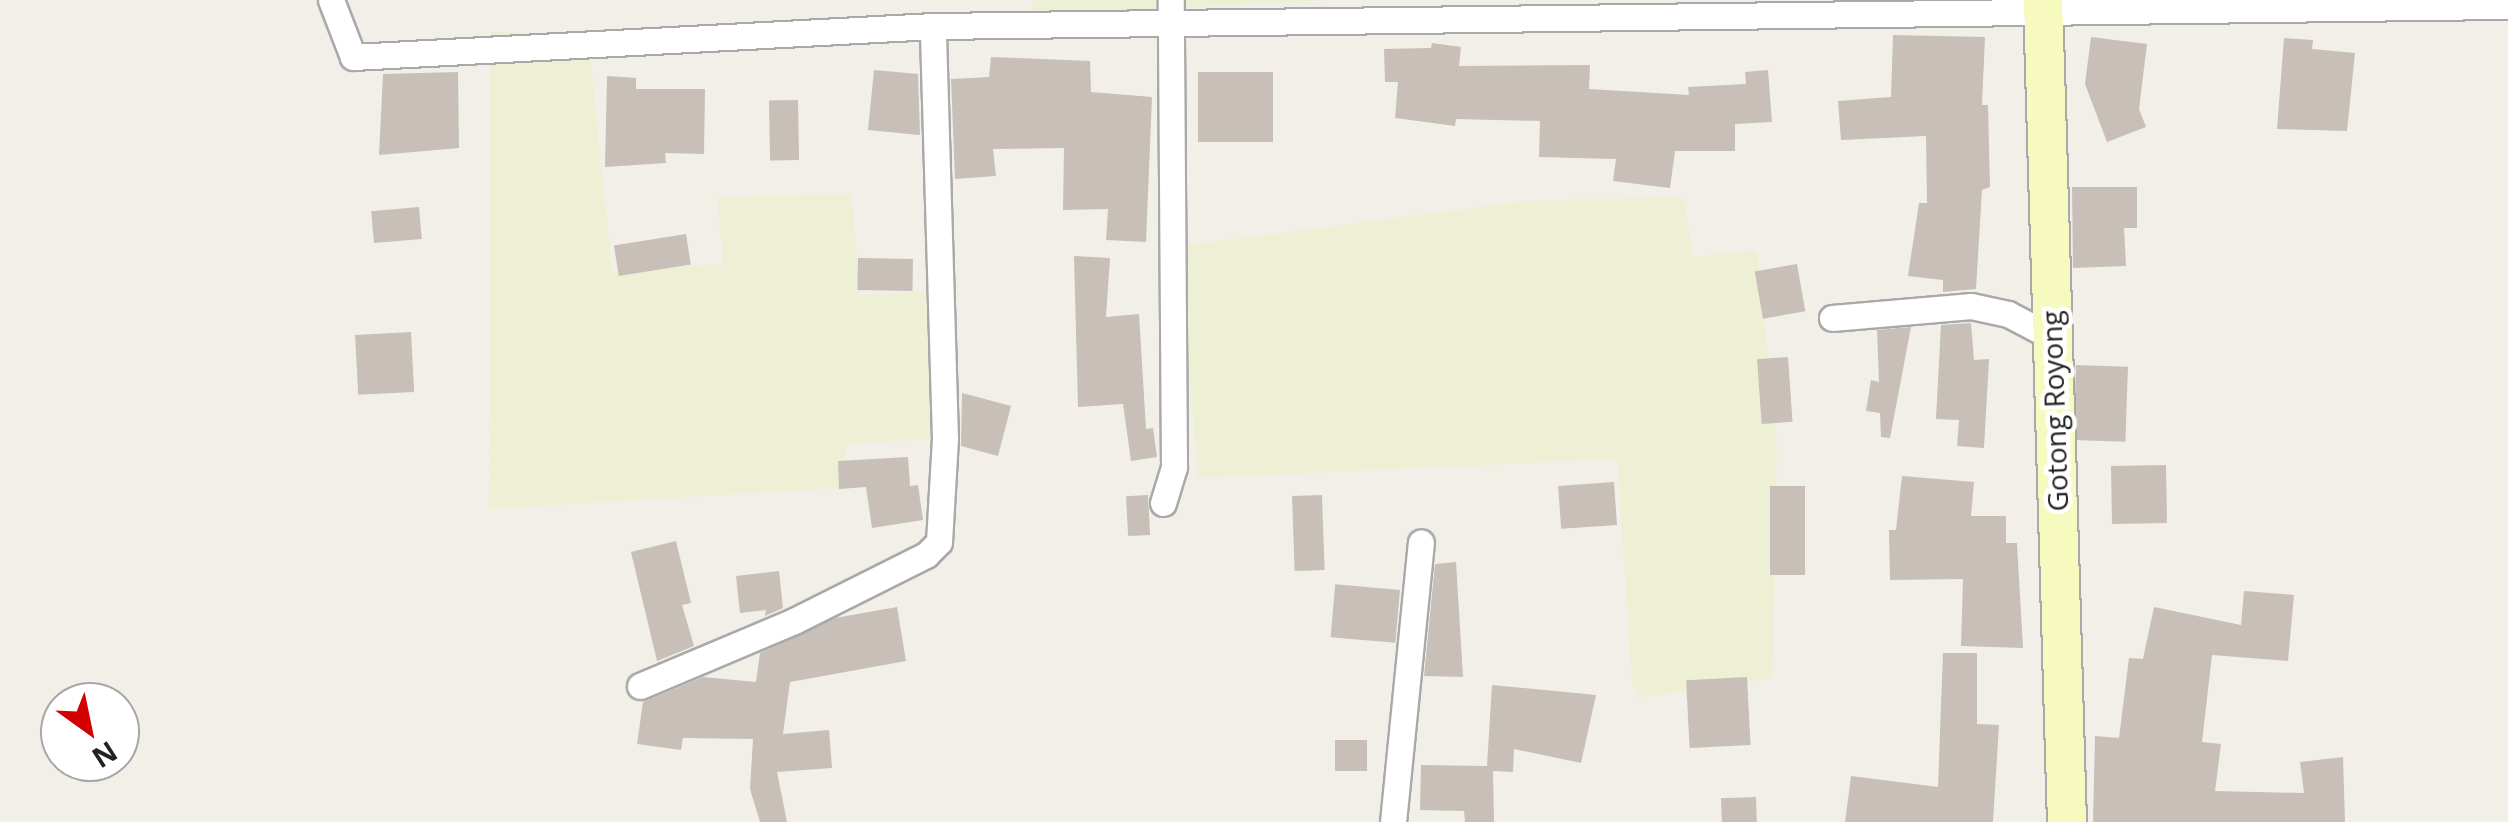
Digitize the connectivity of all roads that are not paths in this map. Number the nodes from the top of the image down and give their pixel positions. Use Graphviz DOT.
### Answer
graph roads {
  1 [pos="331,0"];
  2 [pos="2292,2"];
  3 [pos="2043,4"];
  4 [pos="2508,6"];
  5 [pos="1171,10"];
  6 [pos="933,26"];
  7 [pos="1832,318"];
  8 [pos="2052,337"];
  9 [pos="1164,503"];
  10 [pos="1421,542"];
  11 [pos="640,686"];
  12 [pos="1393,822"];
  13 [pos="2068,822"];
  1 -- 6 [label="street"];
  2 -- 3 [label="street"];
  2 -- 4 [label="street"];
  3 -- 5 [label="street"];
  3 -- 8 [label="street, Gotong Royong"];
  5 -- 6 [label="street"];
  5 -- 9 [label="street"];
  6 -- 11 [label="street"];
  7 -- 8 [label="street"];
  8 -- 13 [label="street, Gotong Royong"];
  10 -- 12 [label="street"];
}
